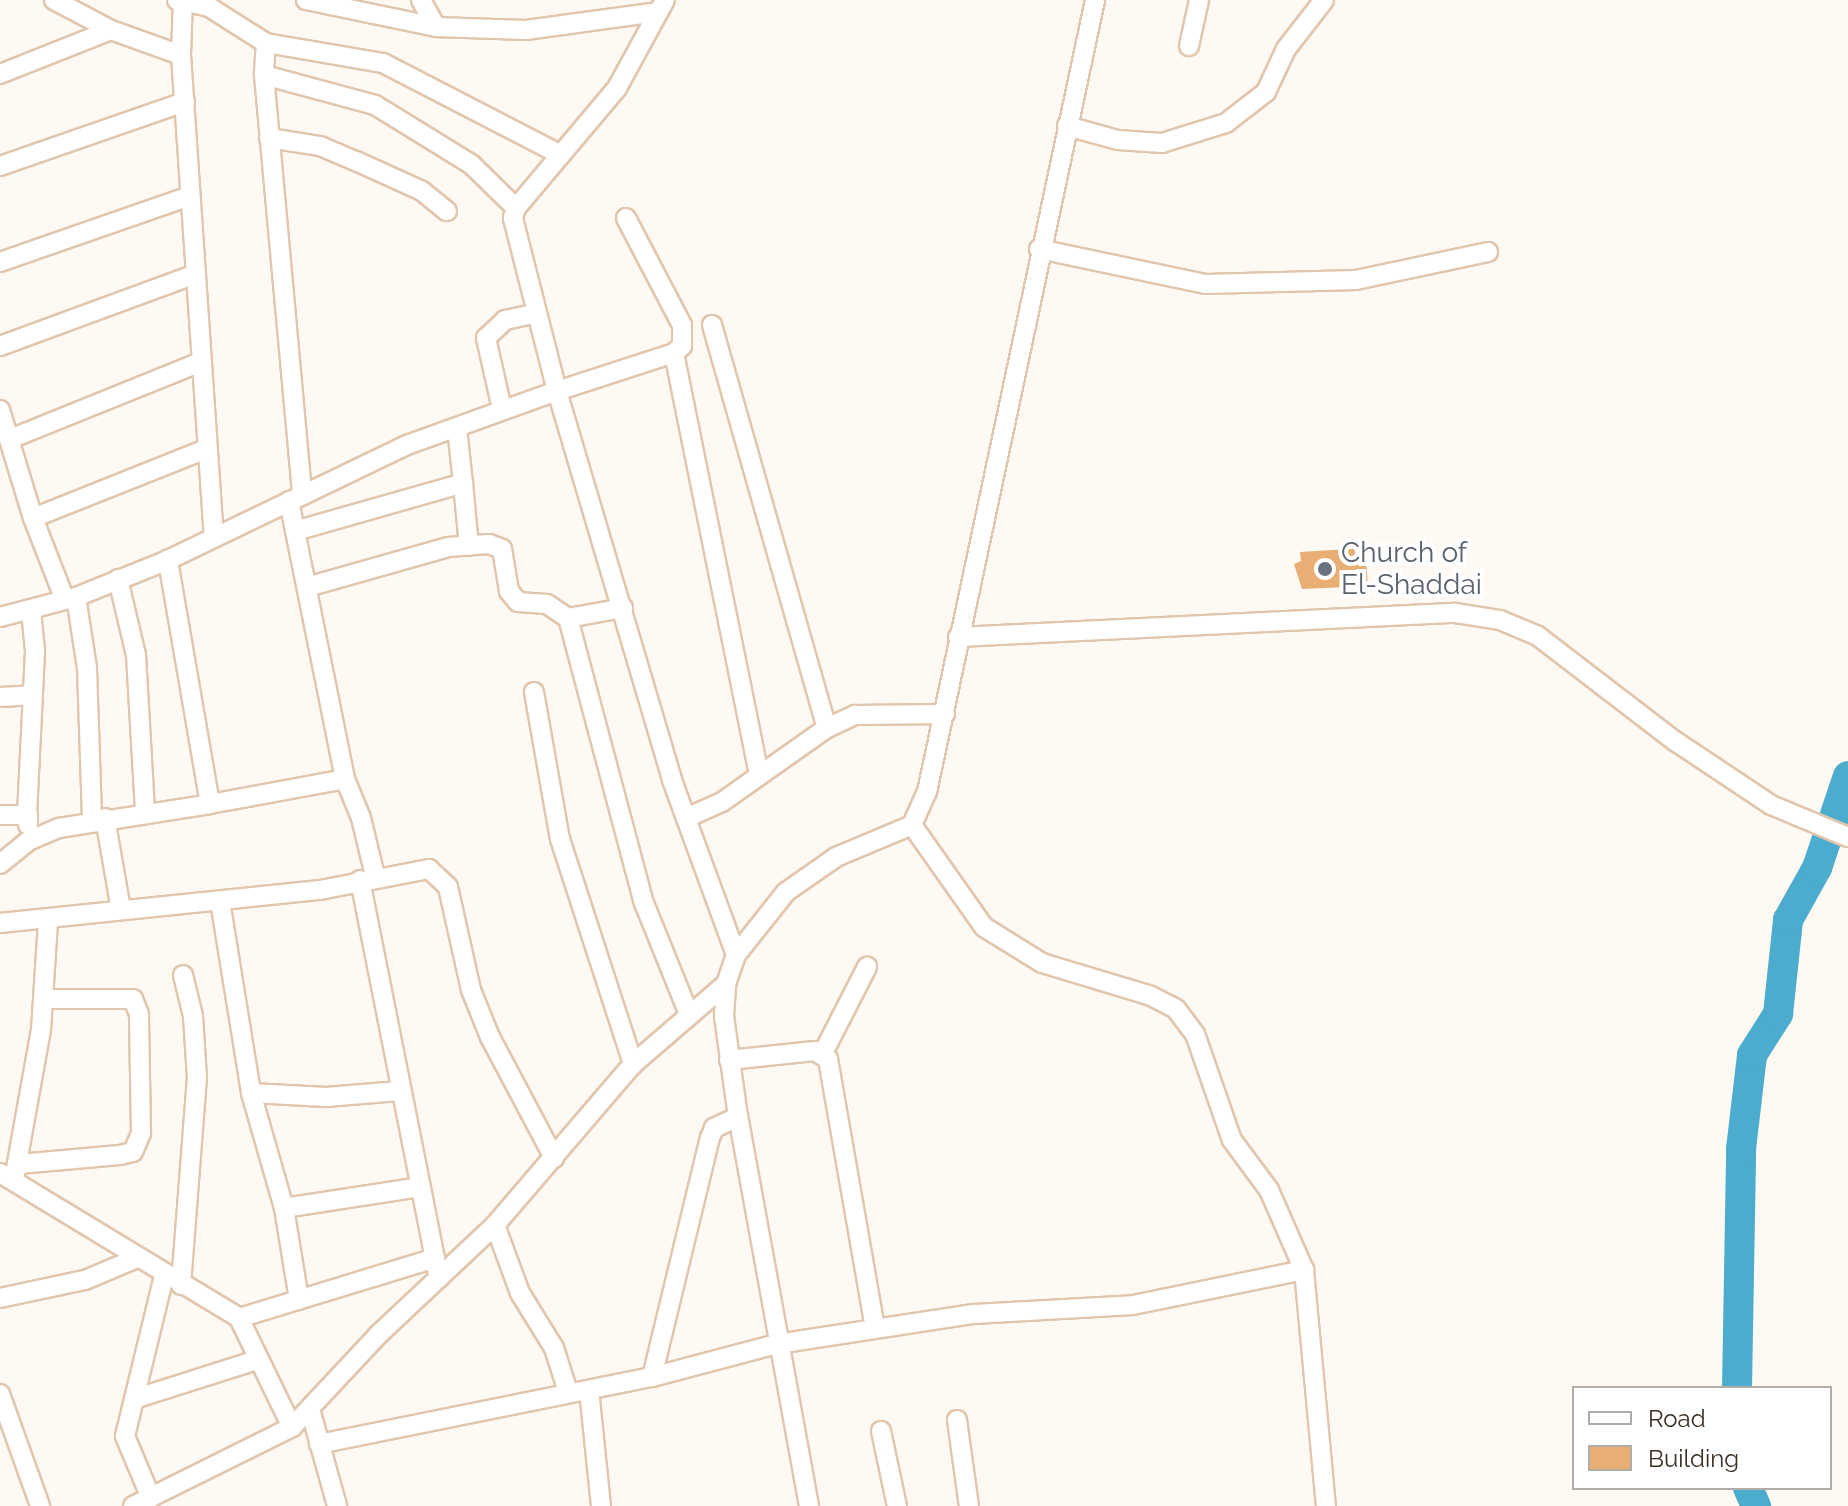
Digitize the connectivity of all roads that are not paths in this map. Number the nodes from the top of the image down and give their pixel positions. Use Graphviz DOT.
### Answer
graph roads {
  1 [pos="54,0"];
  2 [pos="421,0"];
  3 [pos="1095,0"];
  4 [pos="1199,0"];
  5 [pos="1324,0"];
  6 [pos="181,1"];
  7 [pos="318,1"];
  8 [pos="661,6"];
  9 [pos="436,27"];
  10 [pos="111,30"];
  11 [pos="266,43"];
  12 [pos="1189,46"];
  13 [pos="181,55"];
  14 [pos="0,74"];
  15 [pos="264,75"];
  16 [pos="185,102"];
  17 [pos="1067,126"];
  18 [pos="269,138"];
  19 [pos="561,155"];
  20 [pos="0,166"];
  21 [pos="190,196"];
  22 [pos="516,208"];
  23 [pos="447,211"];
  24 [pos="626,218"];
  25 [pos="1039,249"];
  26 [pos="1488,252"];
  27 [pos="0,262"];
  28 [pos="196,274"];
  29 [pos="534,314"];
  30 [pos="712,325"];
  31 [pos="0,346"];
  32 [pos="674,353"];
  33 [pos="201,362"];
  34 [pos="557,391"];
  35 [pos="502,409"];
  36 [pos="0,410"];
  37 [pos="457,428"];
  38 [pos="10,439"];
  39 [pos="206,449"];
  40 [pos="463,483"];
  41 [pos="295,498"];
  42 [pos="33,518"];
  43 [pos="295,531"];
  44 [pos="214,536"];
  45 [pos="469,546"];
  46 [pos="168,560"];
  47 [pos="118,579"];
  48 [pos="307,587"];
  49 [pos="70,599"];
  50 [pos="623,608"];
  51 [pos="31,610"];
  52 [pos="0,617"];
  53 [pos="568,618"];
  54 [pos="958,637"];
  55 [pos="534,692"];
  56 [pos="33,695"];
  57 [pos="0,697"];
  58 [pos="945,714"];
  59 [pos="827,728"];
  60 [pos="759,774"];
  61 [pos="345,779"];
  62 [pos="210,804"];
  63 [pos="145,813"];
  64 [pos="0,815"];
  65 [pos="27,815"];
  66 [pos="99,818"];
  67 [pos="686,818"];
  68 [pos="912,825"];
  69 [pos="1848,837"];
  70 [pos="28,841"];
  71 [pos="0,864"];
  72 [pos="368,878"];
  73 [pos="220,901"];
  74 [pos="121,910"];
  75 [pos="48,921"];
  76 [pos="0,923"];
  77 [pos="736,955"];
  78 [pos="867,967"];
  79 [pos="183,975"];
  80 [pos="726,984"];
  81 [pos="43,999"];
  82 [pos="688,1012"];
  83 [pos="823,1053"];
  84 [pos="729,1060"];
  85 [pos="633,1064"];
  86 [pos="399,1091"];
  87 [pos="251,1093"];
  88 [pos="738,1117"];
  89 [pos="554,1158"];
  90 [pos="11,1172"];
  91 [pos="419,1187"];
  92 [pos="284,1208"];
  93 [pos="495,1225"];
  94 [pos="435,1258"];
  95 [pos="135,1259"];
  96 [pos="1304,1270"];
  97 [pos="164,1276"];
  98 [pos="439,1278"];
  99 [pos="181,1285"];
  100 [pos="0,1298"];
  101 [pos="299,1300"];
  102 [pos="239,1318"];
  103 [pos="875,1327"];
  104 [pos="777,1344"];
  105 [pos="257,1360"];
  106 [pos="652,1377"];
  107 [pos="589,1390"];
  108 [pos="568,1392"];
  109 [pos="0,1394"];
  110 [pos="134,1399"];
  111 [pos="310,1409"];
  112 [pos="957,1420"];
  113 [pos="292,1427"];
  114 [pos="881,1431"];
  115 [pos="319,1444"];
  116 [pos="172,1488"];
  117 [pos="142,1502"];
  118 [pos="40,1506"];
  119 [pos="179,1506"];
  120 [pos="337,1506"];
  121 [pos="601,1506"];
  122 [pos="809,1506"];
  123 [pos="897,1506"];
  124 [pos="969,1506"];
  125 [pos="1326,1506"];
  1 -- 10 [label="street"];
  2 -- 9 [label="street"];
  3 -- 17 [label="street"];
  4 -- 12 [label="street"];
  5 -- 17 [label="street"];
  6 -- 11 [label="street"];
  6 -- 13 [label="street"];
  7 -- 9 [label="street"];
  8 -- 9 [label="street"];
  8 -- 19 [label="street"];
  10 -- 13 [label="street"];
  10 -- 14 [label="street"];
  11 -- 15 [label="street"];
  11 -- 19 [label="street"];
  13 -- 16 [label="street"];
  15 -- 18 [label="street"];
  15 -- 22 [label="street"];
  16 -- 20 [label="street"];
  16 -- 21 [label="street"];
  17 -- 25 [label="street"];
  18 -- 23 [label="street"];
  18 -- 41 [label="street"];
  19 -- 22 [label="street"];
  21 -- 27 [label="street"];
  21 -- 28 [label="street"];
  22 -- 29 [label="street"];
  24 -- 32 [label="street"];
  25 -- 26 [label="street"];
  25 -- 54 [label="street"];
  28 -- 31 [label="street"];
  28 -- 33 [label="street"];
  29 -- 34 [label="street"];
  29 -- 35 [label="street"];
  30 -- 59 [label="street"];
  32 -- 34 [label="street"];
  32 -- 60 [label="street"];
  33 -- 38 [label="street"];
  33 -- 39 [label="street"];
  34 -- 35 [label="street"];
  34 -- 50 [label="street"];
  35 -- 37 [label="street"];
  36 -- 38 [label="street"];
  37 -- 40 [label="street"];
  37 -- 41 [label="street"];
  38 -- 42 [label="street"];
  39 -- 42 [label="street"];
  39 -- 44 [label="street"];
  40 -- 43 [label="street"];
  40 -- 45 [label="street"];
  41 -- 43 [label="street"];
  41 -- 44 [label="street"];
  42 -- 49 [label="street"];
  43 -- 48 [label="street"];
  44 -- 46 [label="street"];
  45 -- 48 [label="street"];
  45 -- 53 [label="street"];
  46 -- 47 [label="street"];
  46 -- 62 [label="street"];
  47 -- 49 [label="street"];
  47 -- 63 [label="street"];
  48 -- 61 [label="street"];
  49 -- 51 [label="street"];
  49 -- 66 [label="street"];
  50 -- 53 [label="street"];
  50 -- 67 [label="street"];
  51 -- 52 [label="street"];
  51 -- 56 [label="street"];
  53 -- 82 [label="street"];
  54 -- 58 [label="street"];
  54 -- 69 [label="street"];
  55 -- 85 [label="street"];
  56 -- 57 [label="street"];
  56 -- 65 [label="street"];
  58 -- 59 [label="street"];
  58 -- 68 [label="street"];
  59 -- 60 [label="street"];
  60 -- 67 [label="street"];
  61 -- 62 [label="street"];
  61 -- 72 [label="street"];
  62 -- 63 [label="street"];
  63 -- 66 [label="street"];
  64 -- 65 [label="street"];
  65 -- 70 [label="street"];
  66 -- 70 [label="street"];
  66 -- 74 [label="street"];
  67 -- 77 [label="street"];
  68 -- 77 [label="street"];
  68 -- 96 [label="street"];
  70 -- 71 [label="street"];
  72 -- 73 [label="street"];
  72 -- 86 [label="street"];
  72 -- 89 [label="street"];
  73 -- 74 [label="street"];
  73 -- 87 [label="street"];
  74 -- 75 [label="street"];
  75 -- 76 [label="street"];
  75 -- 81 [label="street"];
  77 -- 80 [label="street"];
  78 -- 83 [label="street"];
  79 -- 99 [label="street"];
  80 -- 82 [label="street"];
  80 -- 84 [label="street"];
  81 -- 90 [label="street"];
  81 -- 90 [label="street"];
  82 -- 85 [label="street"];
  83 -- 84 [label="street"];
  83 -- 103 [label="street"];
  84 -- 88 [label="street"];
  85 -- 89 [label="street"];
  86 -- 87 [label="street"];
  86 -- 91 [label="street"];
  87 -- 92 [label="street"];
  88 -- 104 [label="street"];
  88 -- 106 [label="street"];
  89 -- 93 [label="street"];
  90 -- 95 [label="street"];
  91 -- 92 [label="street"];
  91 -- 94 [label="street"];
  92 -- 101 [label="street"];
  93 -- 98 [label="street"];
  93 -- 108 [label="street"];
  94 -- 98 [label="street"];
  94 -- 101 [label="street"];
  95 -- 97 [label="street"];
  95 -- 100 [label="street"];
  96 -- 103 [label="street"];
  96 -- 125 [label="street"];
  97 -- 99 [label="street"];
  97 -- 110 [label="street"];
  98 -- 111 [label="street"];
  99 -- 102 [label="street"];
  101 -- 102 [label="street"];
  102 -- 105 [label="street"];
  103 -- 104 [label="street"];
  104 -- 106 [label="street"];
  104 -- 122 [label="street"];
  105 -- 110 [label="street"];
  105 -- 113 [label="street"];
  106 -- 107 [label="street"];
  107 -- 108 [label="street"];
  107 -- 121 [label="street"];
  108 -- 115 [label="street"];
  109 -- 118 [label="street"];
  110 -- 117 [label="street"];
  111 -- 113 [label="street"];
  111 -- 115 [label="street"];
  112 -- 124 [label="street"];
  113 -- 116 [label="street"];
  114 -- 123 [label="street"];
  115 -- 120 [label="street"];
  116 -- 117 [label="street"];
  116 -- 119 [label="street"];
}
